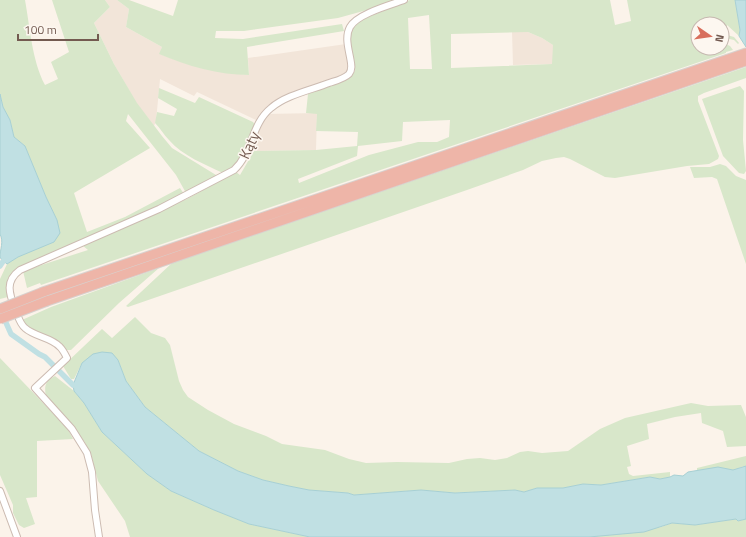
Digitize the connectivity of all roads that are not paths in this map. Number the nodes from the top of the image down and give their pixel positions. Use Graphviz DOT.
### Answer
graph roads {
  1 [pos="404,0"];
  2 [pos="746,53"];
  3 [pos="746,61"];
  4 [pos="730,62"];
  5 [pos="45,296"];
  6 [pos="0,309"];
  7 [pos="0,319"];
  8 [pos="0,492"];
  9 [pos="17,537"];
  10 [pos="99,537"];
  1 -- 10 [label="street, Kąty"];
  2 -- 4 [label="highway"];
  3 -- 4 [label="highway"];
  4 -- 5 [label="highway"];
  5 -- 6 [label="highway, bridge"];
  5 -- 7 [label="highway, bridge"];
  8 -- 9 [label="street"];
}
